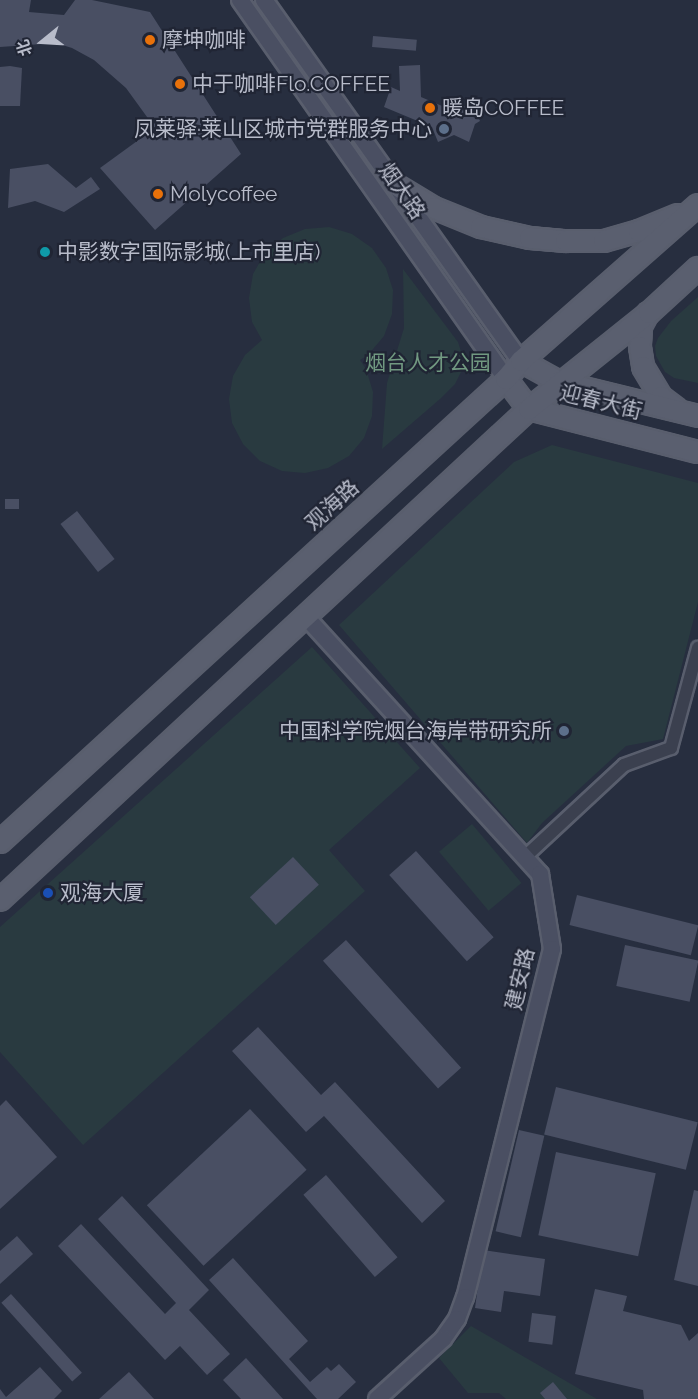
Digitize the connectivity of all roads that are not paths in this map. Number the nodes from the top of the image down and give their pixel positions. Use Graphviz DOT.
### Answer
graph roads {
  1 [pos="240,0"];
  2 [pos="264,0"];
  3 [pos="396,185"];
  4 [pos="696,207"];
  5 [pos="698,268"];
  6 [pos="649,312"];
  7 [pos="521,361"];
  8 [pos="506,378"];
  9 [pos="559,382"];
  10 [pos="529,409"];
  11 [pos="689,413"];
  12 [pos="698,452"];
  13 [pos="306,618"];
  14 [pos="698,648"];
  15 [pos="0,842"];
  16 [pos="525,857"];
  17 [pos="0,900"];
  18 [pos="377,1399"];
  1 -- 8 [label="street, 烟大路"];
  2 -- 3 [label="street, 烟大路"];
  3 -- 4 [label="main road"];
  3 -- 7 [label="street, 烟大路"];
  4 -- 7 [label="main road, 观海路"];
  5 -- 6 [label="main road"];
  6 -- 9 [label="main road"];
  6 -- 11 [label="main road"];
  7 -- 8 [label="main road, 观海路"];
  7 -- 9 [label="main road, 迎春大街"];
  8 -- 10 [label="main road, 迎春大街"];
  8 -- 15 [label="main road, 观海路"];
  9 -- 10 [label="main road"];
  9 -- 11 [label="main road, 迎春大街"];
  10 -- 12 [label="main road, 迎春大街"];
  10 -- 13 [label="main road"];
  13 -- 16 [label="street, 建安路"];
  13 -- 17 [label="main road"];
  14 -- 16 [label="street"];
  16 -- 18 [label="street, 建安路"];
}
